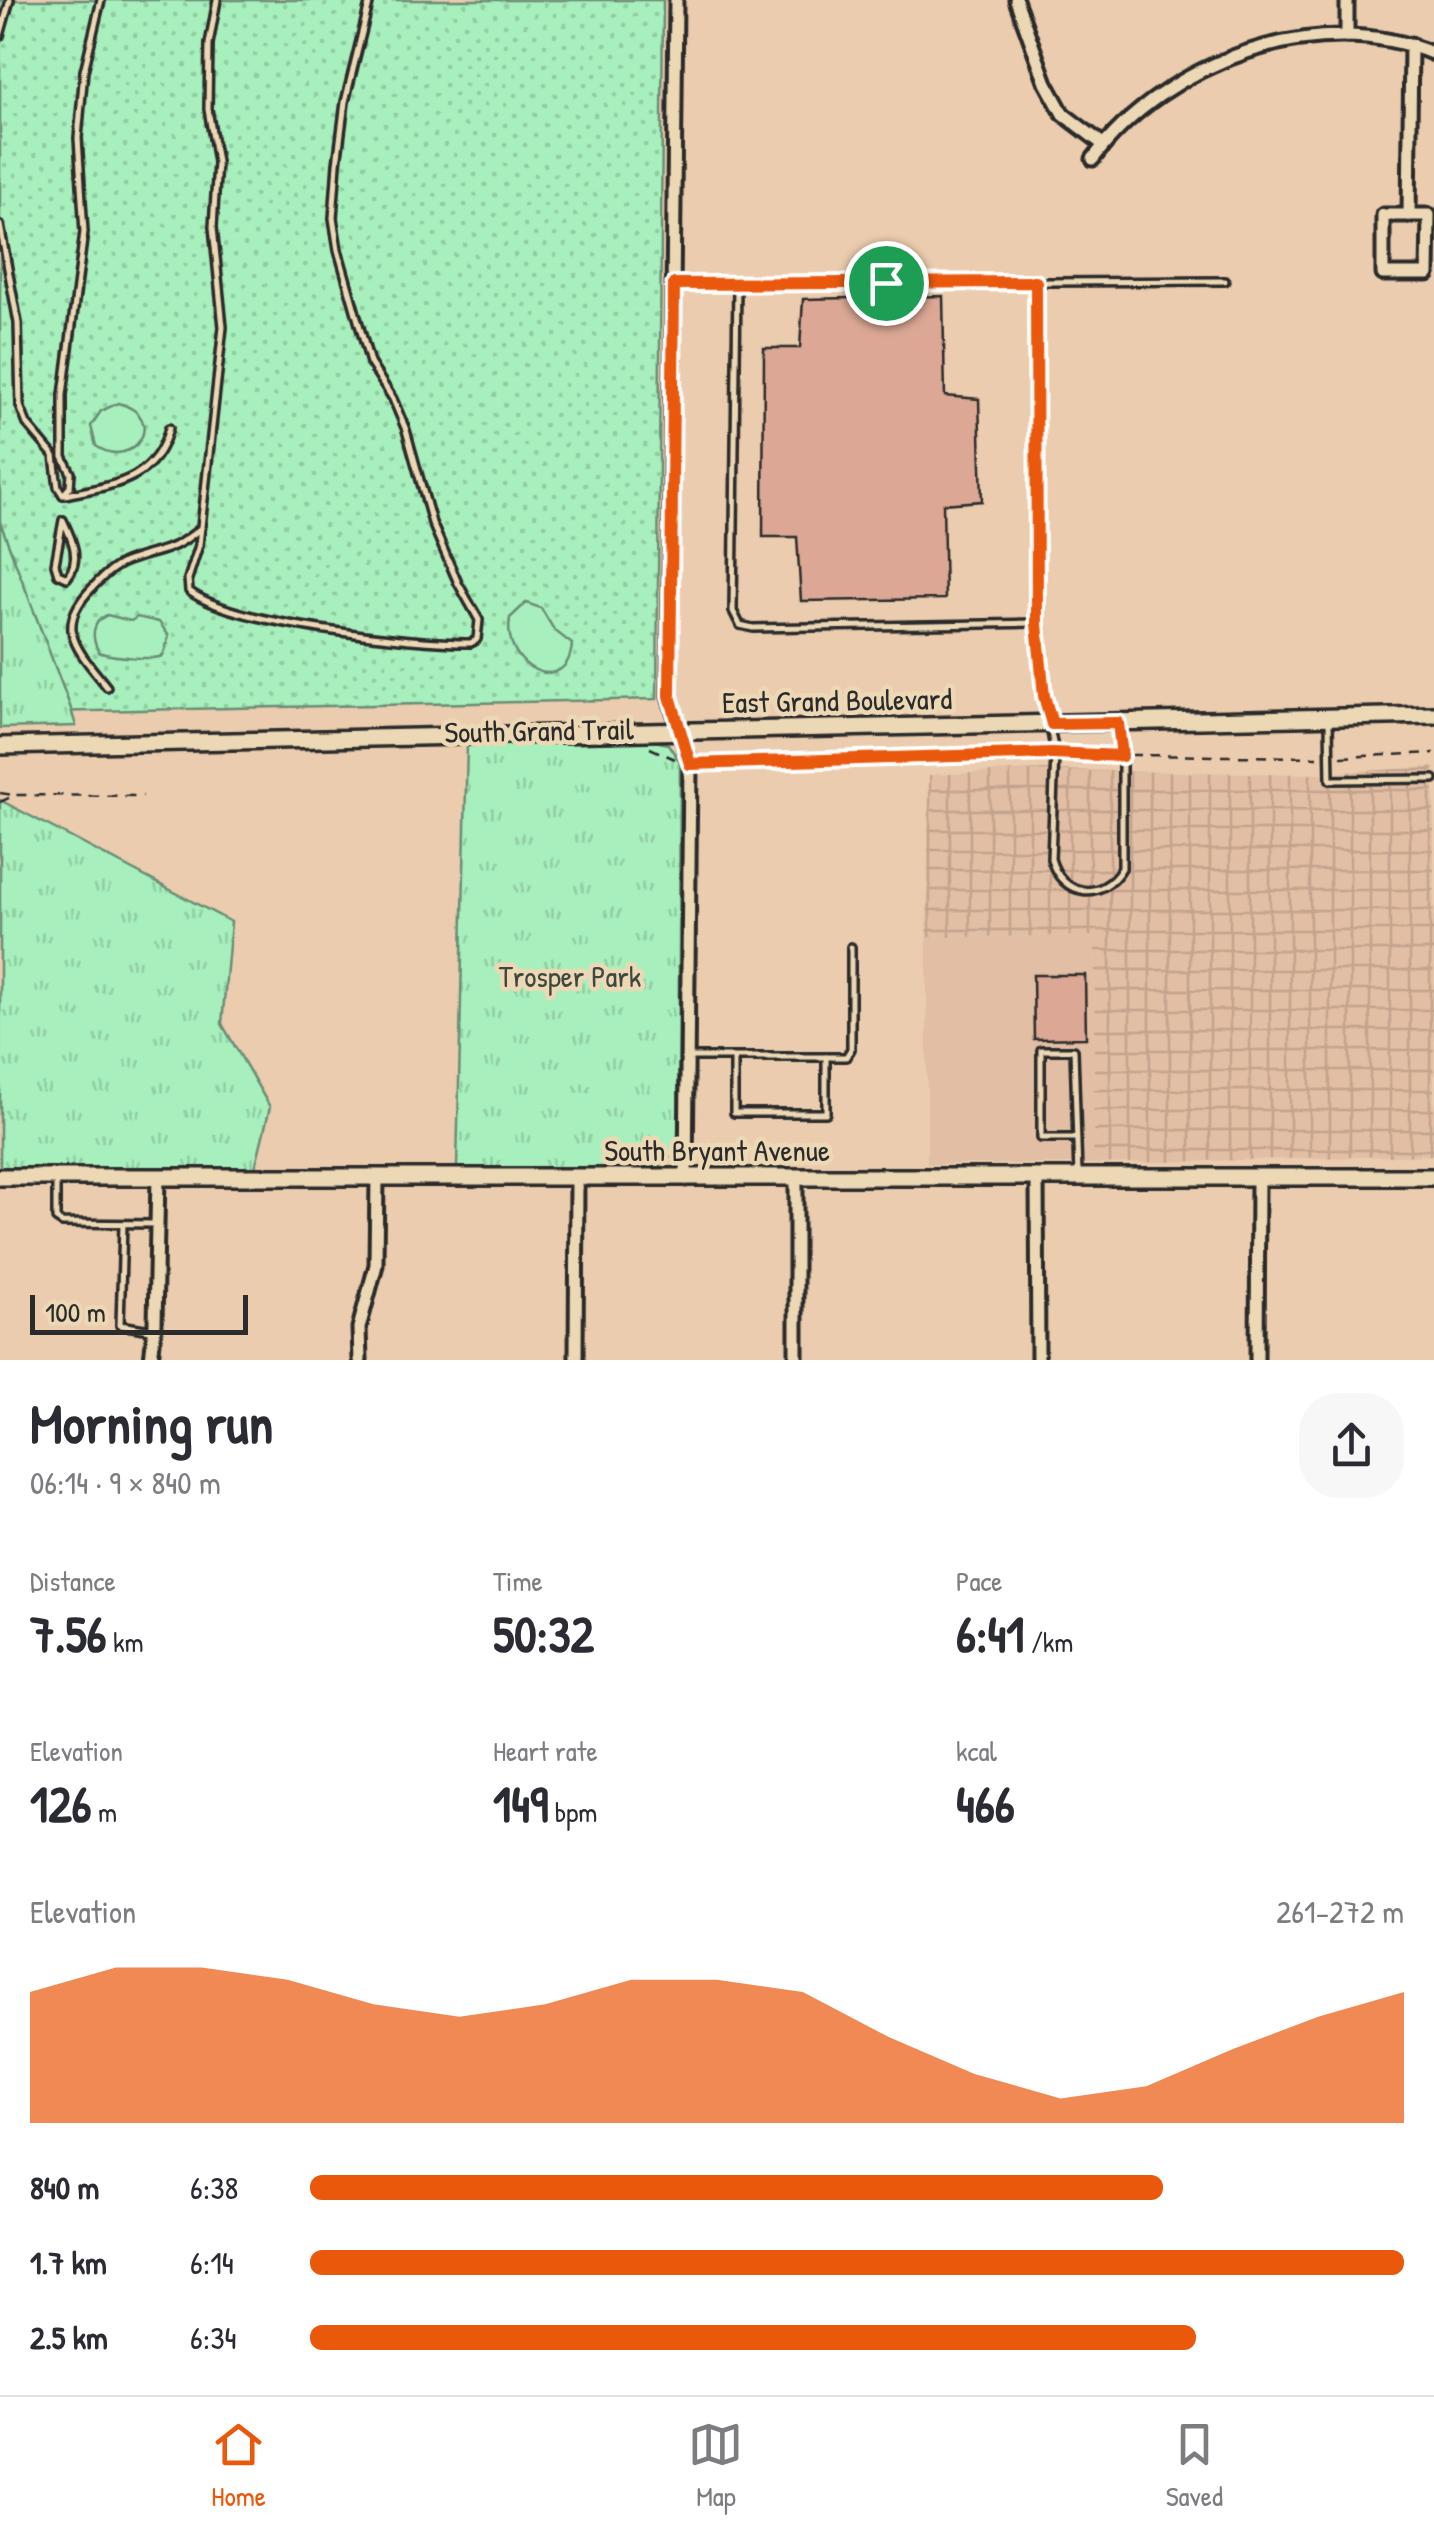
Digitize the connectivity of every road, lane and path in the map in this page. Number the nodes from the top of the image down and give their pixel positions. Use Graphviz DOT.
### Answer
graph roads {
  1 [pos="10,0"];
  2 [pos="101,0"];
  3 [pos="217,0"];
  4 [pos="370,0"];
  5 [pos="676,0"];
  6 [pos="1016,0"];
  7 [pos="1347,0"];
  8 [pos="0,36"];
  9 [pos="1347,36"];
  10 [pos="1411,44"];
  11 [pos="1434,54"];
  12 [pos="1104,144"];
  13 [pos="1093,159"];
  14 [pos="1408,216"];
  15 [pos="0,225"];
  16 [pos="1225,281"];
  17 [pos="1036,282"];
  18 [pos="674,284"];
  19 [pos="737,284"];
  20 [pos="169,428"];
  21 [pos="62,496"];
  22 [pos="62,520"];
  23 [pos="201,528"];
  24 [pos="1037,624"];
  25 [pos="107,687"];
  26 [pos="1434,715"];
  27 [pos="1329,719"];
  28 [pos="1118,723"];
  29 [pos="1052,724"];
  30 [pos="678,730"];
  31 [pos="0,746"];
  32 [pos="641,747"];
  33 [pos="1055,753"];
  34 [pos="1434,753"];
  35 [pos="1122,756"];
  36 [pos="1329,757"];
  37 [pos="690,764"];
  38 [pos="1434,779"];
  39 [pos="0,793"];
  40 [pos="15,795"];
  41 [pos="143,796"];
  42 [pos="0,802"];
  43 [pos="851,947"];
  44 [pos="687,1057"];
  45 [pos="826,1057"];
  46 [pos="734,1058"];
  47 [pos="1074,1138"];
  48 [pos="0,1177"];
  49 [pos="56,1177"];
  50 [pos="376,1177"];
  51 [pos="1038,1177"];
  52 [pos="1258,1177"];
  53 [pos="1434,1177"];
  54 [pos="158,1178"];
  55 [pos="576,1178"];
  56 [pos="796,1178"];
  57 [pos="1078,1178"];
  58 [pos="686,1179"];
  59 [pos="123,1224"];
  60 [pos="158,1224"];
  61 [pos="154,1330"];
  62 [pos="151,1360"];
  63 [pos="360,1360"];
  64 [pos="576,1360"];
  65 [pos="796,1360"];
  66 [pos="1038,1360"];
  67 [pos="1257,1360"];
  1 -- 8 [label="lane"];
  2 -- 21 [label="lane"];
  3 -- 23 [label="lane"];
  4 -- 23 [label="lane"];
  5 -- 18 [label="street"];
  6 -- 12 [label="street"];
  7 -- 9 [label="street"];
  9 -- 10 [label="street"];
  9 -- 12 [label="street"];
  10 -- 11 [label="street"];
  10 -- 14 [label="street"];
  12 -- 13 [label="street"];
  14 -- 14 [label="street"];
  15 -- 21 [label="lane"];
  16 -- 17 [label="lane"];
  17 -- 19 [label="lane"];
  17 -- 24 [label="lane"];
  18 -- 19 [label="lane"];
  18 -- 30 [label="street"];
  19 -- 24 [label="lane"];
  20 -- 21 [label="lane"];
  22 -- 22 [label="lane"];
  23 -- 25 [label="lane"];
  24 -- 29 [label="lane"];
  26 -- 27 [label="street, East Grand Boulevard"];
  27 -- 28 [label="street, East Grand Boulevard"];
  27 -- 36 [label="lane"];
  28 -- 29 [label="street, East Grand Boulevard"];
  28 -- 35 [label="lane"];
  29 -- 30 [label="street, East Grand Boulevard"];
  29 -- 33 [label="lane"];
  30 -- 31 [label="street, East Grand Boulevard"];
  30 -- 37 [label="street"];
  32 -- 37 [label="path, South Grand Trail"];
  33 -- 35 [label="path, South Grand Trail"];
  33 -- 35 [label="lane"];
  33 -- 37 [label="path, South Grand Trail"];
  34 -- 36 [label="path, South Grand Trail"];
  35 -- 36 [label="path, South Grand Trail"];
  36 -- 38 [label="lane"];
  37 -- 44 [label="street"];
  39 -- 40 [label="path"];
  40 -- 41 [label="path"];
  40 -- 42 [label="path"];
  43 -- 45 [label="lane"];
  44 -- 46 [label="lane"];
  44 -- 58 [label="street"];
  45 -- 46 [label="lane"];
  45 -- 46 [label="lane"];
  47 -- 47 [label="lane"];
  47 -- 57 [label="lane"];
  48 -- 49 [label="street, South Bryant Avenue"];
  49 -- 54 [label="street, South Bryant Avenue"];
  49 -- 59 [label="lane"];
  50 -- 54 [label="street, South Bryant Avenue"];
  50 -- 55 [label="street, South Bryant Avenue"];
  50 -- 63 [label="street"];
  51 -- 56 [label="street, South Bryant Avenue"];
  51 -- 57 [label="street, South Bryant Avenue"];
  51 -- 66 [label="street"];
  52 -- 53 [label="street, South Bryant Avenue"];
  52 -- 57 [label="street, South Bryant Avenue"];
  52 -- 67 [label="street"];
  54 -- 60 [label="street"];
  55 -- 58 [label="street, South Bryant Avenue"];
  55 -- 64 [label="street"];
  56 -- 58 [label="street, South Bryant Avenue"];
  56 -- 65 [label="street"];
  59 -- 60 [label="lane"];
  59 -- 61 [label="lane"];
  60 -- 61 [label="street"];
  61 -- 62 [label="street"];
}
